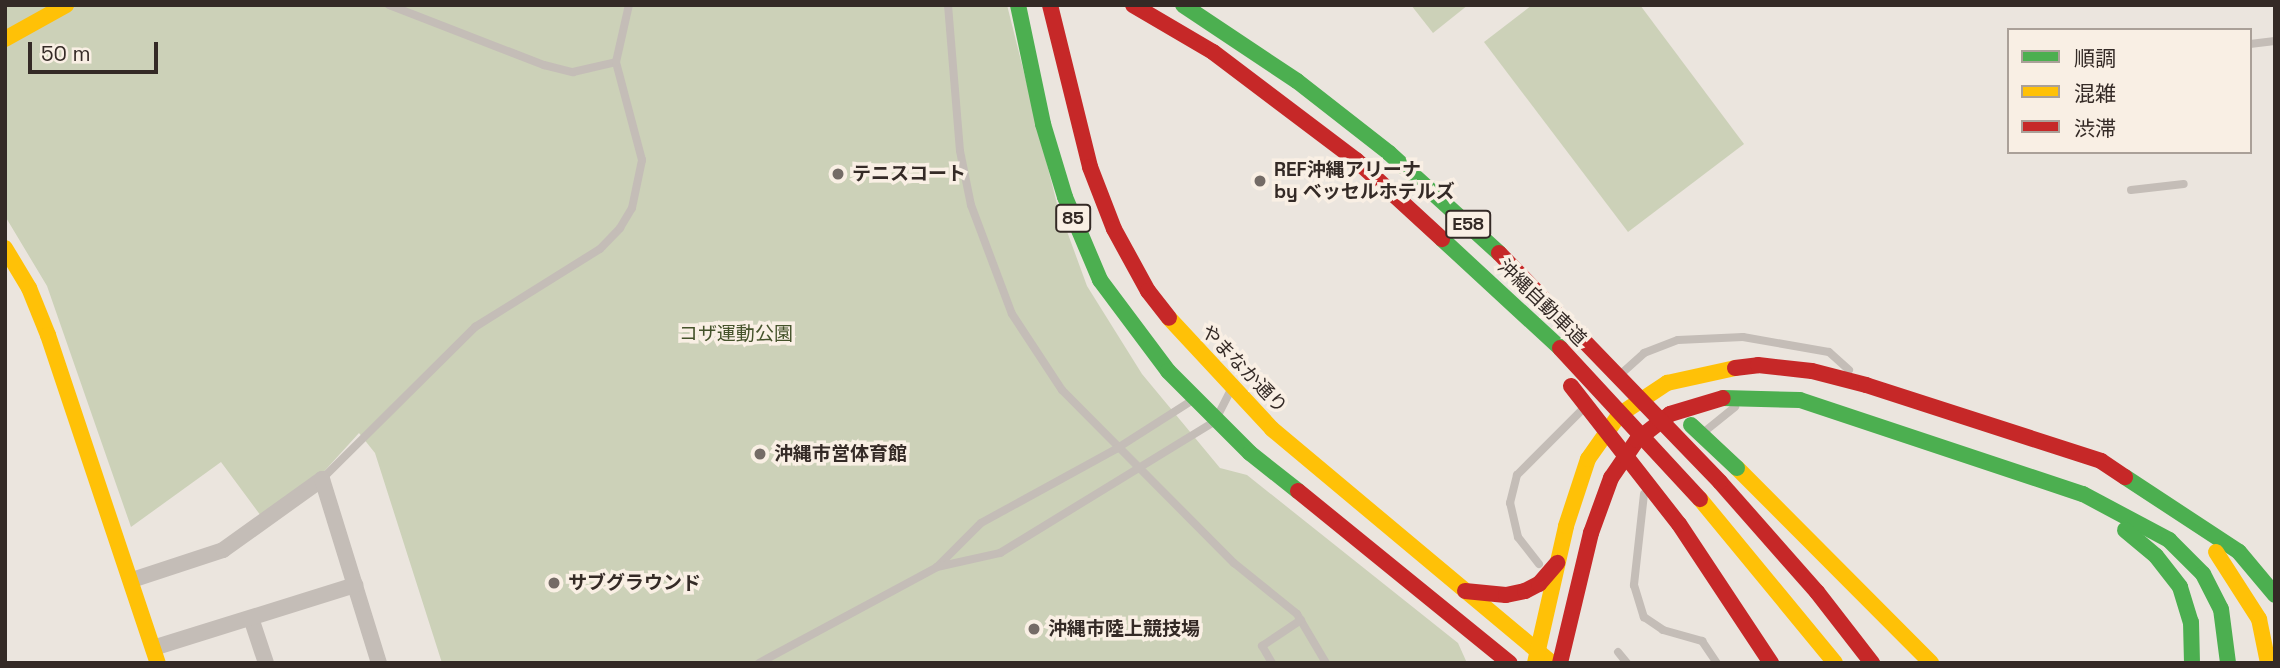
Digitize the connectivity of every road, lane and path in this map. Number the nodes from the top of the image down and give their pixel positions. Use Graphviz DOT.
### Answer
graph roads {
  1 [pos="66,5"];
  2 [pos="389,5"];
  3 [pos="629,5"];
  4 [pos="948,5"];
  5 [pos="1018,5"];
  6 [pos="1050,5"];
  7 [pos="1133,5"];
  8 [pos="1183,5"];
  9 [pos="5,39"];
  10 [pos="2275,41"];
  11 [pos="2252,44"];
  12 [pos="616,62"];
  13 [pos="1284,103"];
  14 [pos="2184,184"];
  15 [pos="2132,190"];
  16 [pos="1489,243"];
  17 [pos="5,248"];
  18 [pos="1866,385"];
  19 [pos="1225,391"];
  20 [pos="1752,396"];
  21 [pos="1200,398"];
  22 [pos="1215,421"];
  23 [pos="1116,449"];
  24 [pos="1139,469"];
  25 [pos="322,479"];
  26 [pos="2082,494"];
  27 [pos="2170,503"];
  28 [pos="1557,563"];
  29 [pos="1539,564"];
  30 [pos="937,567"];
  31 [pos="132,580"];
  32 [pos="355,585"];
  33 [pos="1465,591"];
  34 [pos="2275,595"];
  35 [pos="251,618"];
  36 [pos="1301,620"];
  37 [pos="1464,624"];
  38 [pos="1618,652"];
  39 [pos="155,655"];
  40 [pos="1535,656"];
  41 [pos="266,663"];
  42 [pos="379,663"];
  43 [pos="759,663"];
  44 [pos="1272,663"];
  45 [pos="1325,663"];
  46 [pos="1486,663"];
  47 [pos="1510,663"];
  48 [pos="1552,663"];
  49 [pos="1560,663"];
  50 [pos="1627,663"];
  51 [pos="1717,663"];
  52 [pos="1771,663"];
  53 [pos="1835,663"];
  54 [pos="1872,663"];
  55 [pos="1931,663"];
  56 [pos="2192,663"];
  57 [pos="2228,663"];
  58 [pos="2268,663"];
  1 -- 9 [label="main road"];
  2 -- 12 [label="lane"];
  3 -- 12 [label="lane"];
  4 -- 23 [label="lane"];
  5 -- 21 [label="main road, 85"];
  6 -- 19 [label="main road, やまなか通り / 85"];
  7 -- 13 [label="main road, 沖縄自動車道 / E58"];
  8 -- 16 [label="main road, 沖縄自動車道 / E58, bridge"];
  10 -- 11 [label="lane"];
  12 -- 25 [label="lane"];
  13 -- 52 [label="main road, bridge"];
  13 -- 53 [label="main road, 沖縄自動車道 / E58, bridge"];
  14 -- 15 [label="lane"];
  16 -- 54 [label="main road, 沖縄自動車道 / E58, bridge"];
  16 -- 55 [label="main road, bridge"];
  17 -- 31 [label="main road"];
  18 -- 27 [label="main road"];
  18 -- 28 [label="main road"];
  18 -- 29 [label="lane"];
  19 -- 22 [label="lane"];
  19 -- 33 [label="main road, やまなか通り / 85"];
  20 -- 26 [label="main road"];
  20 -- 49 [label="main road"];
  20 -- 51 [label="lane"];
  21 -- 22 [label="main road, 85"];
  21 -- 23 [label="lane"];
  22 -- 24 [label="lane"];
  22 -- 37 [label="main road, 85"];
  23 -- 24 [label="lane"];
  23 -- 30 [label="lane"];
  24 -- 30 [label="lane"];
  24 -- 36 [label="lane"];
  25 -- 31 [label="street"];
  25 -- 32 [label="street"];
  26 -- 56 [label="main road"];
  26 -- 57 [label="main road"];
  27 -- 34 [label="main road"];
  27 -- 58 [label="main road"];
  28 -- 33 [label="main road"];
  28 -- 40 [label="main road"];
  30 -- 43 [label="lane"];
  31 -- 39 [label="main road"];
  32 -- 35 [label="street"];
  32 -- 42 [label="street"];
  33 -- 40 [label="main road, やまなか通り / 85"];
  35 -- 39 [label="street"];
  35 -- 41 [label="street"];
  36 -- 44 [label="lane"];
  36 -- 45 [label="lane"];
  37 -- 46 [label="main road"];
  37 -- 47 [label="main road, 85"];
  38 -- 50 [label="lane"];
  40 -- 48 [label="main road, やまなか通り / 85"];
}
